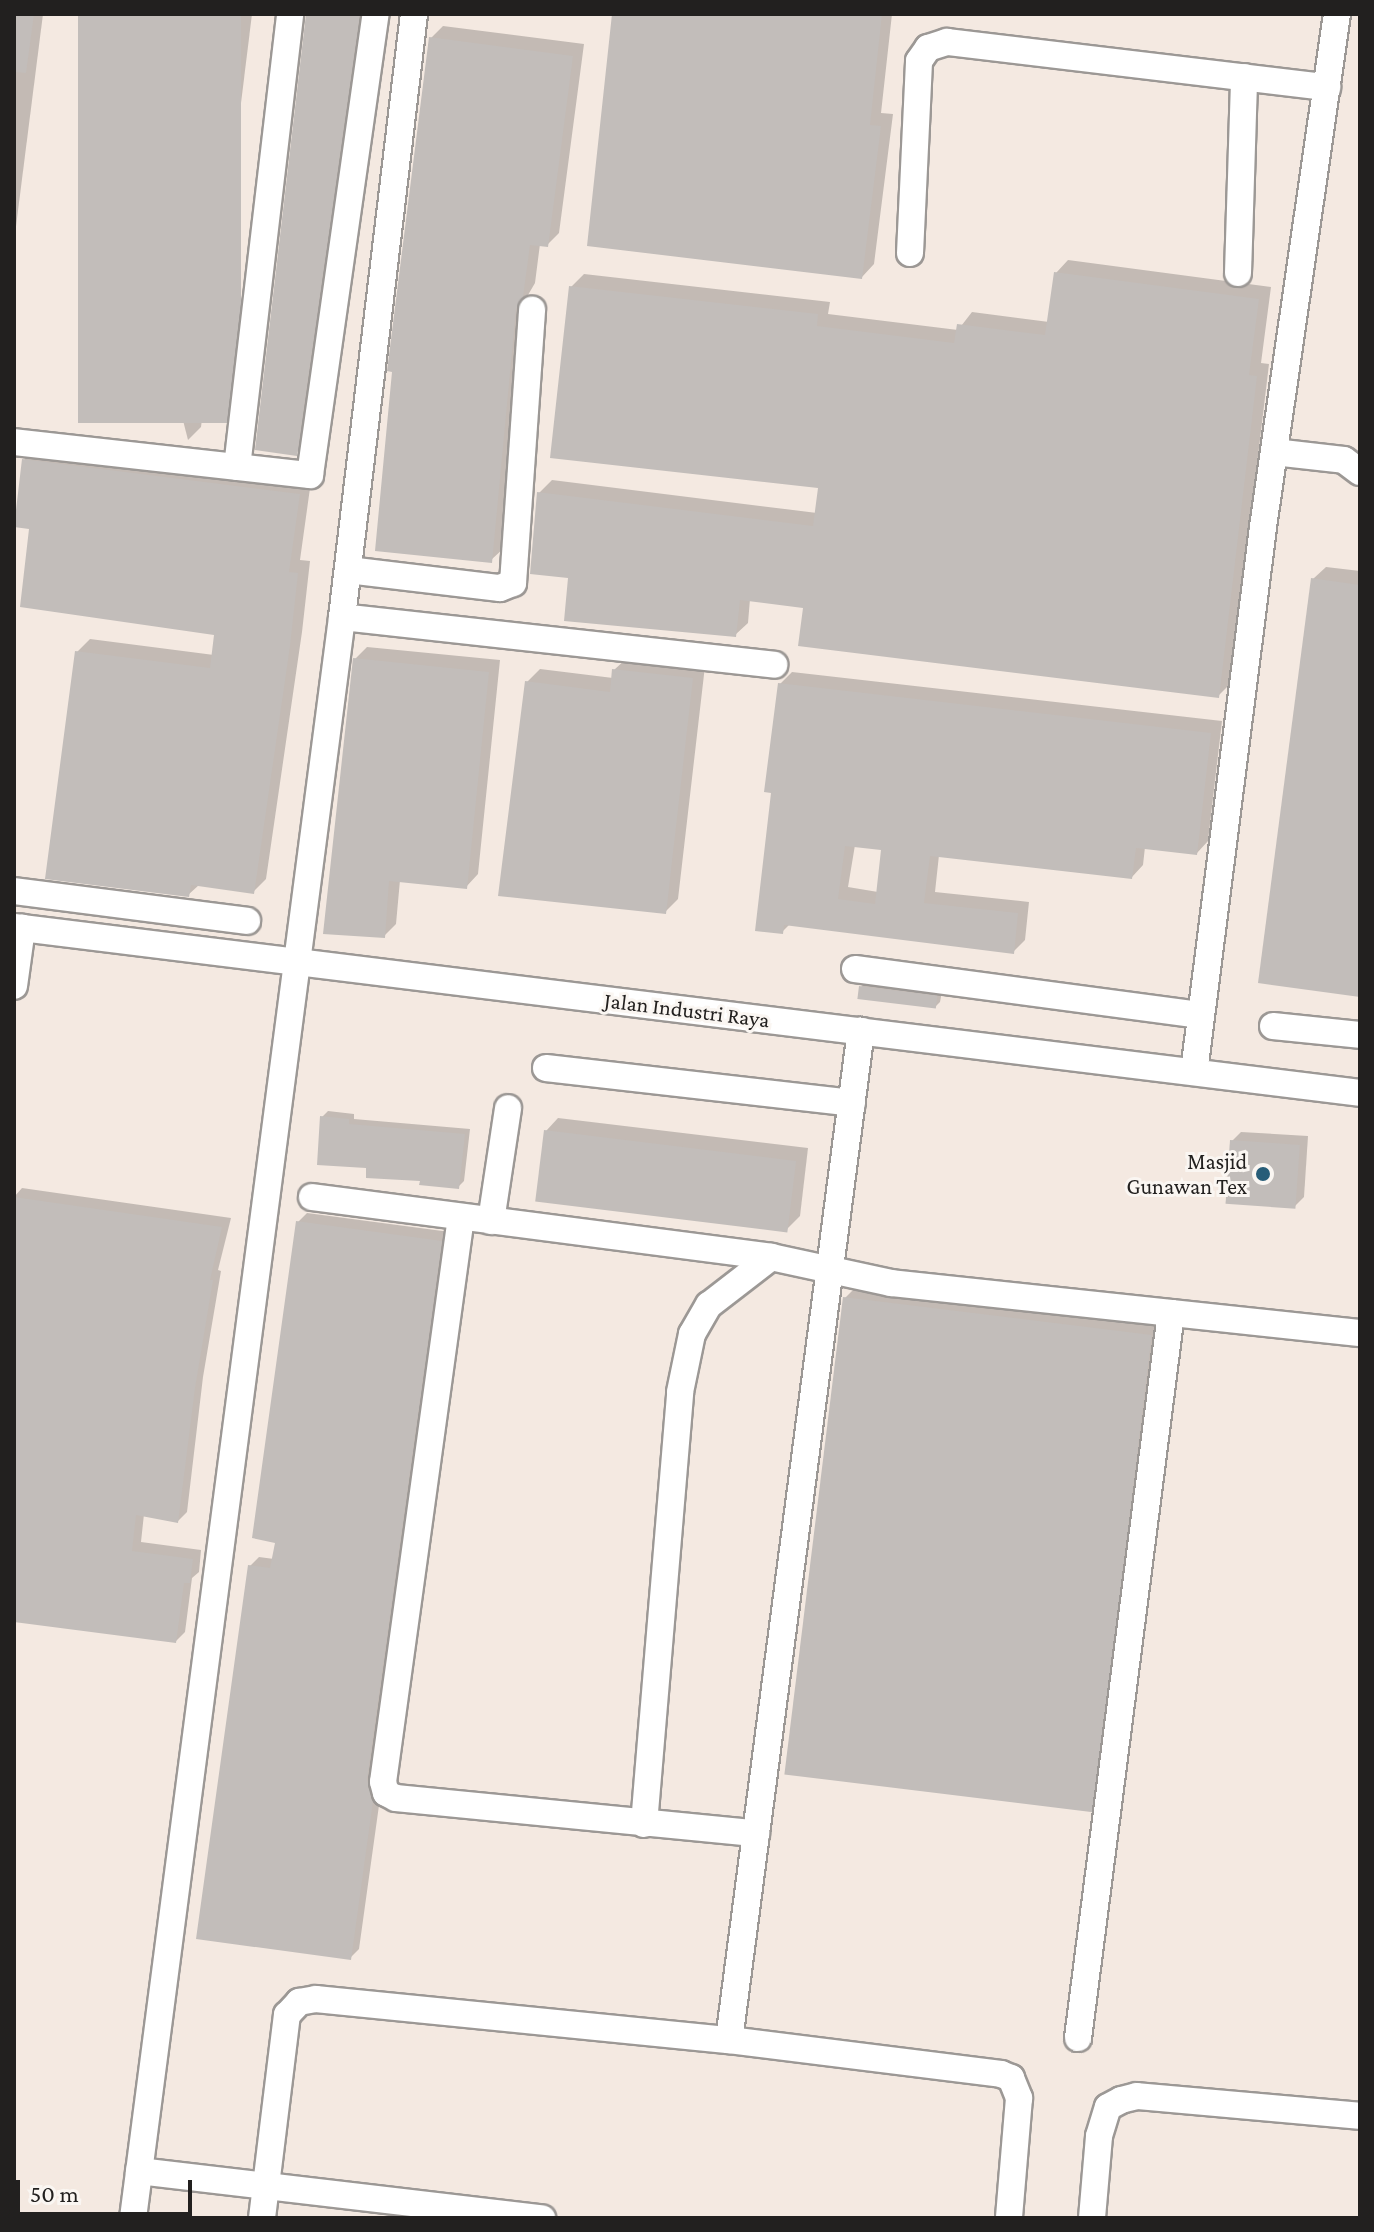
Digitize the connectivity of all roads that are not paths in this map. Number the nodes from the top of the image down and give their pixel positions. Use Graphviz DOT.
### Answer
graph roads {
  1 [pos="290,14"];
  2 [pos="376,14"];
  3 [pos="414,14"];
  4 [pos="1337,14"];
  5 [pos="1244,77"];
  6 [pos="1327,87"];
  7 [pos="910,253"];
  8 [pos="1238,273"];
  9 [pos="532,310"];
  10 [pos="14,444"];
  11 [pos="1274,452"];
  12 [pos="237,467"];
  13 [pos="1360,472"];
  14 [pos="348,570"];
  15 [pos="342,617"];
  16 [pos="774,665"];
  17 [pos="14,891"];
  18 [pos="247,921"];
  19 [pos="18,928"];
  20 [pos="295,963"];
  21 [pos="855,969"];
  22 [pos="14,986"];
  23 [pos="1201,1015"];
  24 [pos="1273,1026"];
  25 [pos="861,1031"];
  26 [pos="1360,1035"];
  27 [pos="546,1068"];
  28 [pos="1194,1072"];
  29 [pos="1360,1093"];
  30 [pos="852,1103"];
  31 [pos="508,1108"];
  32 [pos="312,1197"];
  33 [pos="461,1217"];
  34 [pos="491,1221"];
  35 [pos="771,1257"];
  36 [pos="831,1268"];
  37 [pos="1171,1313"];
  38 [pos="1360,1333"];
  39 [pos="644,1824"];
  40 [pos="756,1833"];
  41 [pos="1078,2038"];
  42 [pos="729,2040"];
  43 [pos="1360,2116"];
  44 [pos="139,2171"];
  45 [pos="265,2185"];
  46 [pos="133,2218"];
  47 [pos="262,2218"];
  48 [pos="542,2218"];
  49 [pos="1009,2218"];
  50 [pos="1092,2218"];
  1 -- 12 [label="street"];
  2 -- 12 [label="street"];
  3 -- 14 [label="street"];
  4 -- 6 [label="street"];
  5 -- 6 [label="street"];
  5 -- 7 [label="street"];
  5 -- 8 [label="street"];
  6 -- 11 [label="street"];
  9 -- 14 [label="street"];
  10 -- 12 [label="street"];
  11 -- 13 [label="street"];
  11 -- 23 [label="street"];
  14 -- 15 [label="street"];
  15 -- 16 [label="street"];
  15 -- 20 [label="street"];
  17 -- 18 [label="street"];
  19 -- 20 [label="street, Jalan Industri Raya"];
  19 -- 22 [label="street"];
  20 -- 25 [label="street, Jalan Industri Raya"];
  20 -- 44 [label="street"];
  21 -- 23 [label="street"];
  23 -- 28 [label="street"];
  24 -- 26 [label="street"];
  25 -- 28 [label="street, Jalan Industri Raya"];
  25 -- 30 [label="street"];
  27 -- 30 [label="street"];
  28 -- 29 [label="street, Jalan Industri Raya"];
  30 -- 36 [label="street"];
  31 -- 34 [label="street"];
  32 -- 33 [label="street"];
  33 -- 34 [label="street"];
  33 -- 39 [label="street"];
  34 -- 35 [label="street"];
  35 -- 36 [label="street"];
  35 -- 39 [label="street"];
  36 -- 37 [label="street"];
  36 -- 40 [label="street"];
  37 -- 38 [label="street"];
  37 -- 41 [label="street"];
  39 -- 40 [label="street"];
  40 -- 42 [label="street"];
  42 -- 45 [label="street"];
  42 -- 49 [label="street"];
  43 -- 50 [label="street"];
  44 -- 45 [label="street"];
  44 -- 46 [label="street"];
  45 -- 47 [label="street"];
  45 -- 48 [label="street"];
}
